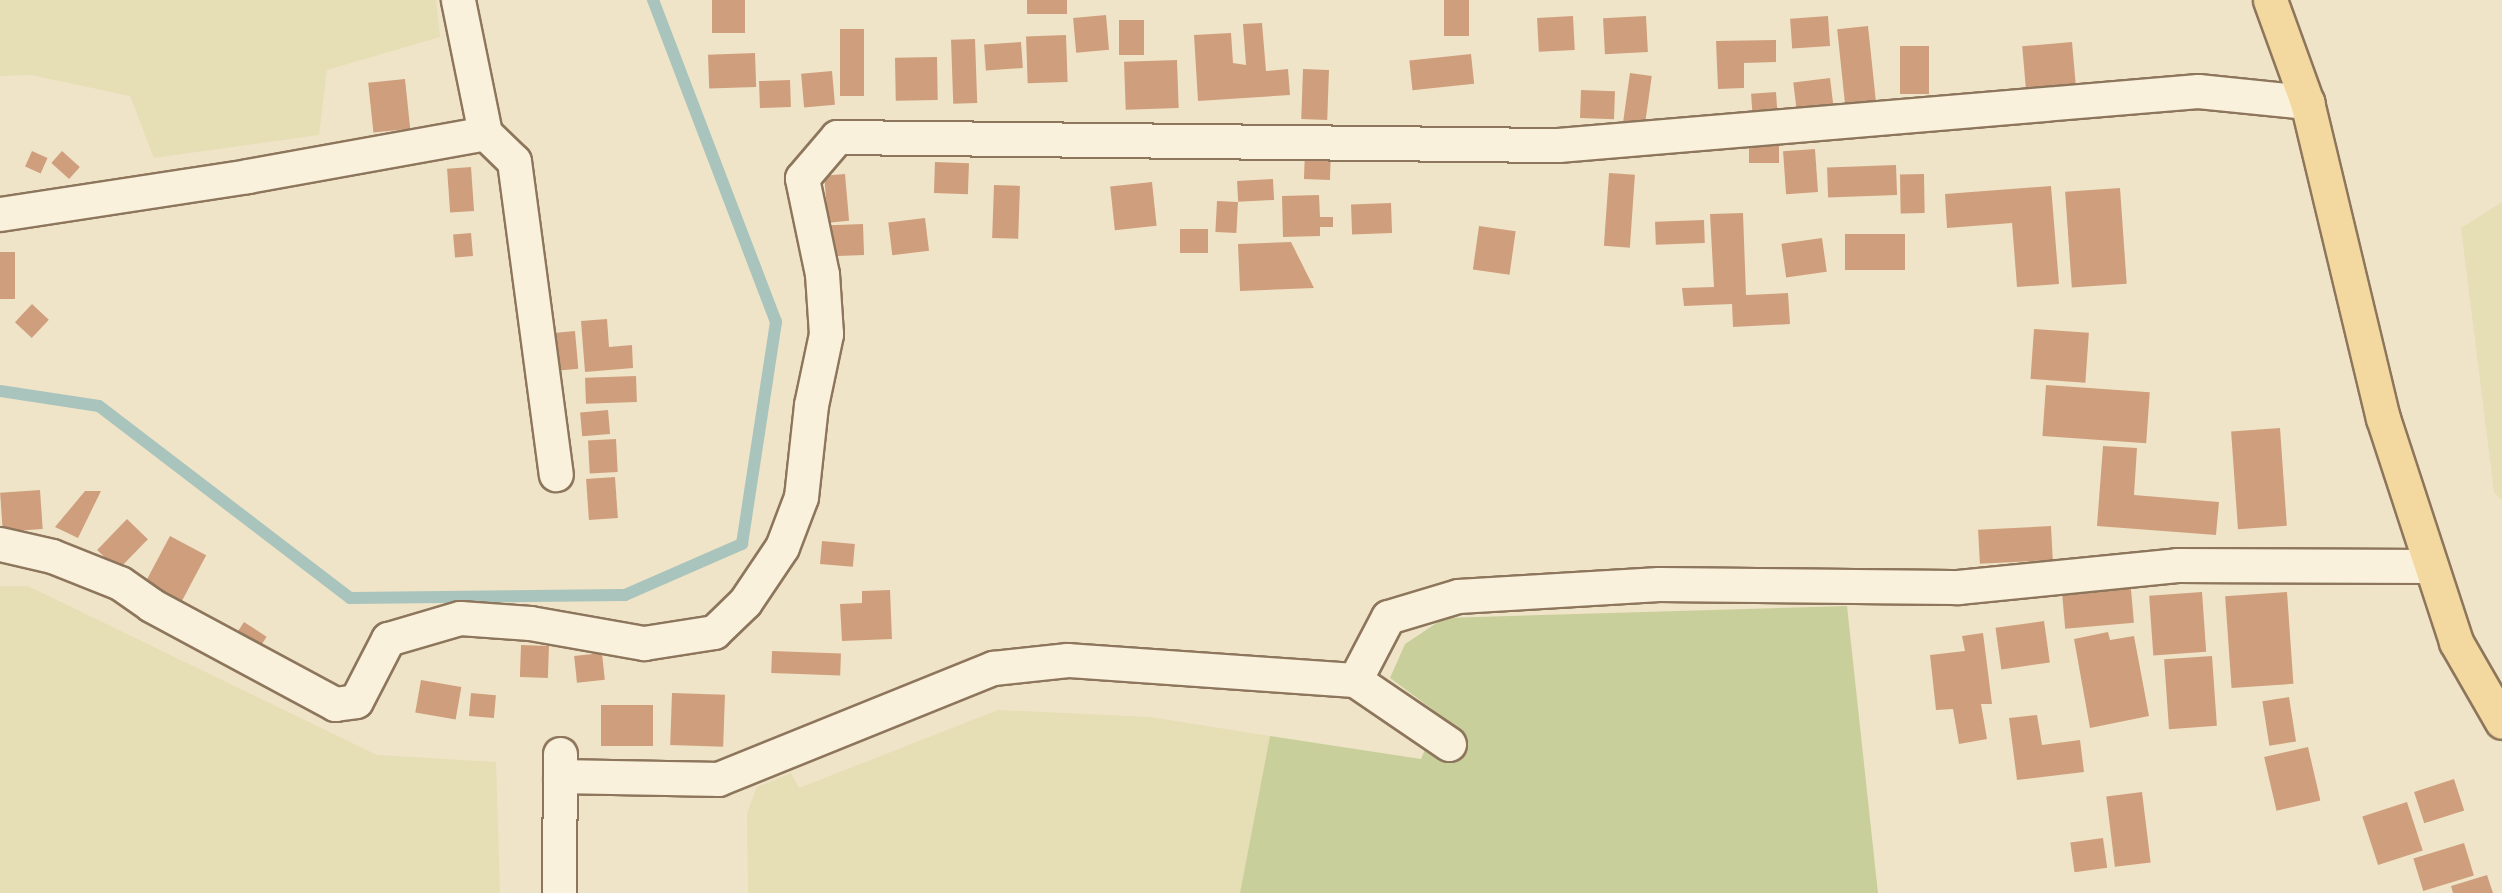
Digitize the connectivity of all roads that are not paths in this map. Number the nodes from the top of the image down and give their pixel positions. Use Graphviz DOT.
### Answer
graph roads {
  1 [pos="458,0"];
  2 [pos="2272,7"];
  3 [pos="2307,102"];
  4 [pos="485,133"];
  5 [pos="0,214"];
  6 [pos="556,474"];
  7 [pos="0,544"];
  8 [pos="2431,566"];
  9 [pos="1355,680"];
  10 [pos="2502,722"];
  11 [pos="1449,744"];
  12 [pos="559,893"];
  1 -- 4 [label="street"];
  2 -- 3 [label="main road"];
  3 -- 7 [label="street"];
  3 -- 8 [label="main road"];
  4 -- 5 [label="street"];
  4 -- 6 [label="street"];
  8 -- 9 [label="street"];
  8 -- 10 [label="main road"];
  9 -- 11 [label="street"];
  9 -- 12 [label="street"];
}
